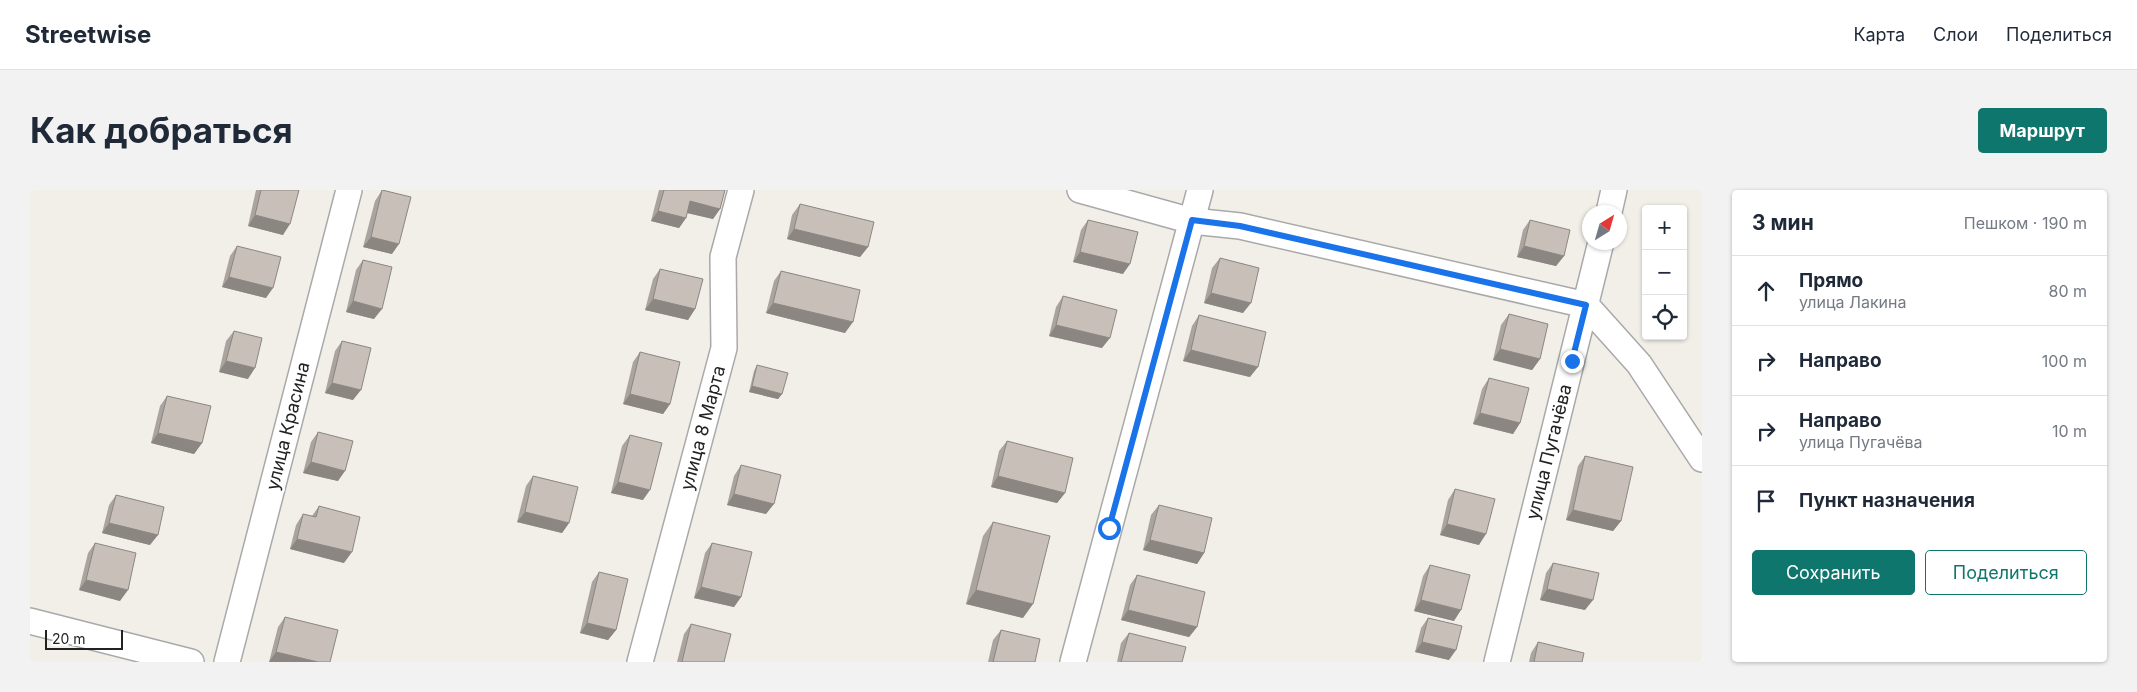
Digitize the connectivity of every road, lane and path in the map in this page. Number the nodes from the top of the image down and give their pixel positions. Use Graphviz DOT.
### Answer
graph roads {
  1 [pos="349,190"];
  2 [pos="741,190"];
  3 [pos="1080,190"];
  4 [pos="1200,190"];
  5 [pos="1614,190"];
  6 [pos="1611,205"];
  7 [pos="1192,220"];
  8 [pos="1599,250"];
  9 [pos="1586,305"];
  10 [pos="1702,459"];
  11 [pos="30,621"];
  12 [pos="191,662"];
  13 [pos="227,662"];
  14 [pos="640,662"];
  15 [pos="1073,662"];
  16 [pos="1497,662"];
  1 -- 13 [label="street, улица Красина"];
  2 -- 14 [label="street, улица 8 Марта"];
  3 -- 7 [label="street"];
  4 -- 7 [label="street"];
  5 -- 6 [label="street"];
  7 -- 9 [label="street"];
  7 -- 15 [label="street"];
  8 -- 9 [label="street, улица Пугачёва"];
  9 -- 10 [label="street"];
  9 -- 16 [label="street, улица Пугачёва"];
  11 -- 12 [label="street"];
}
